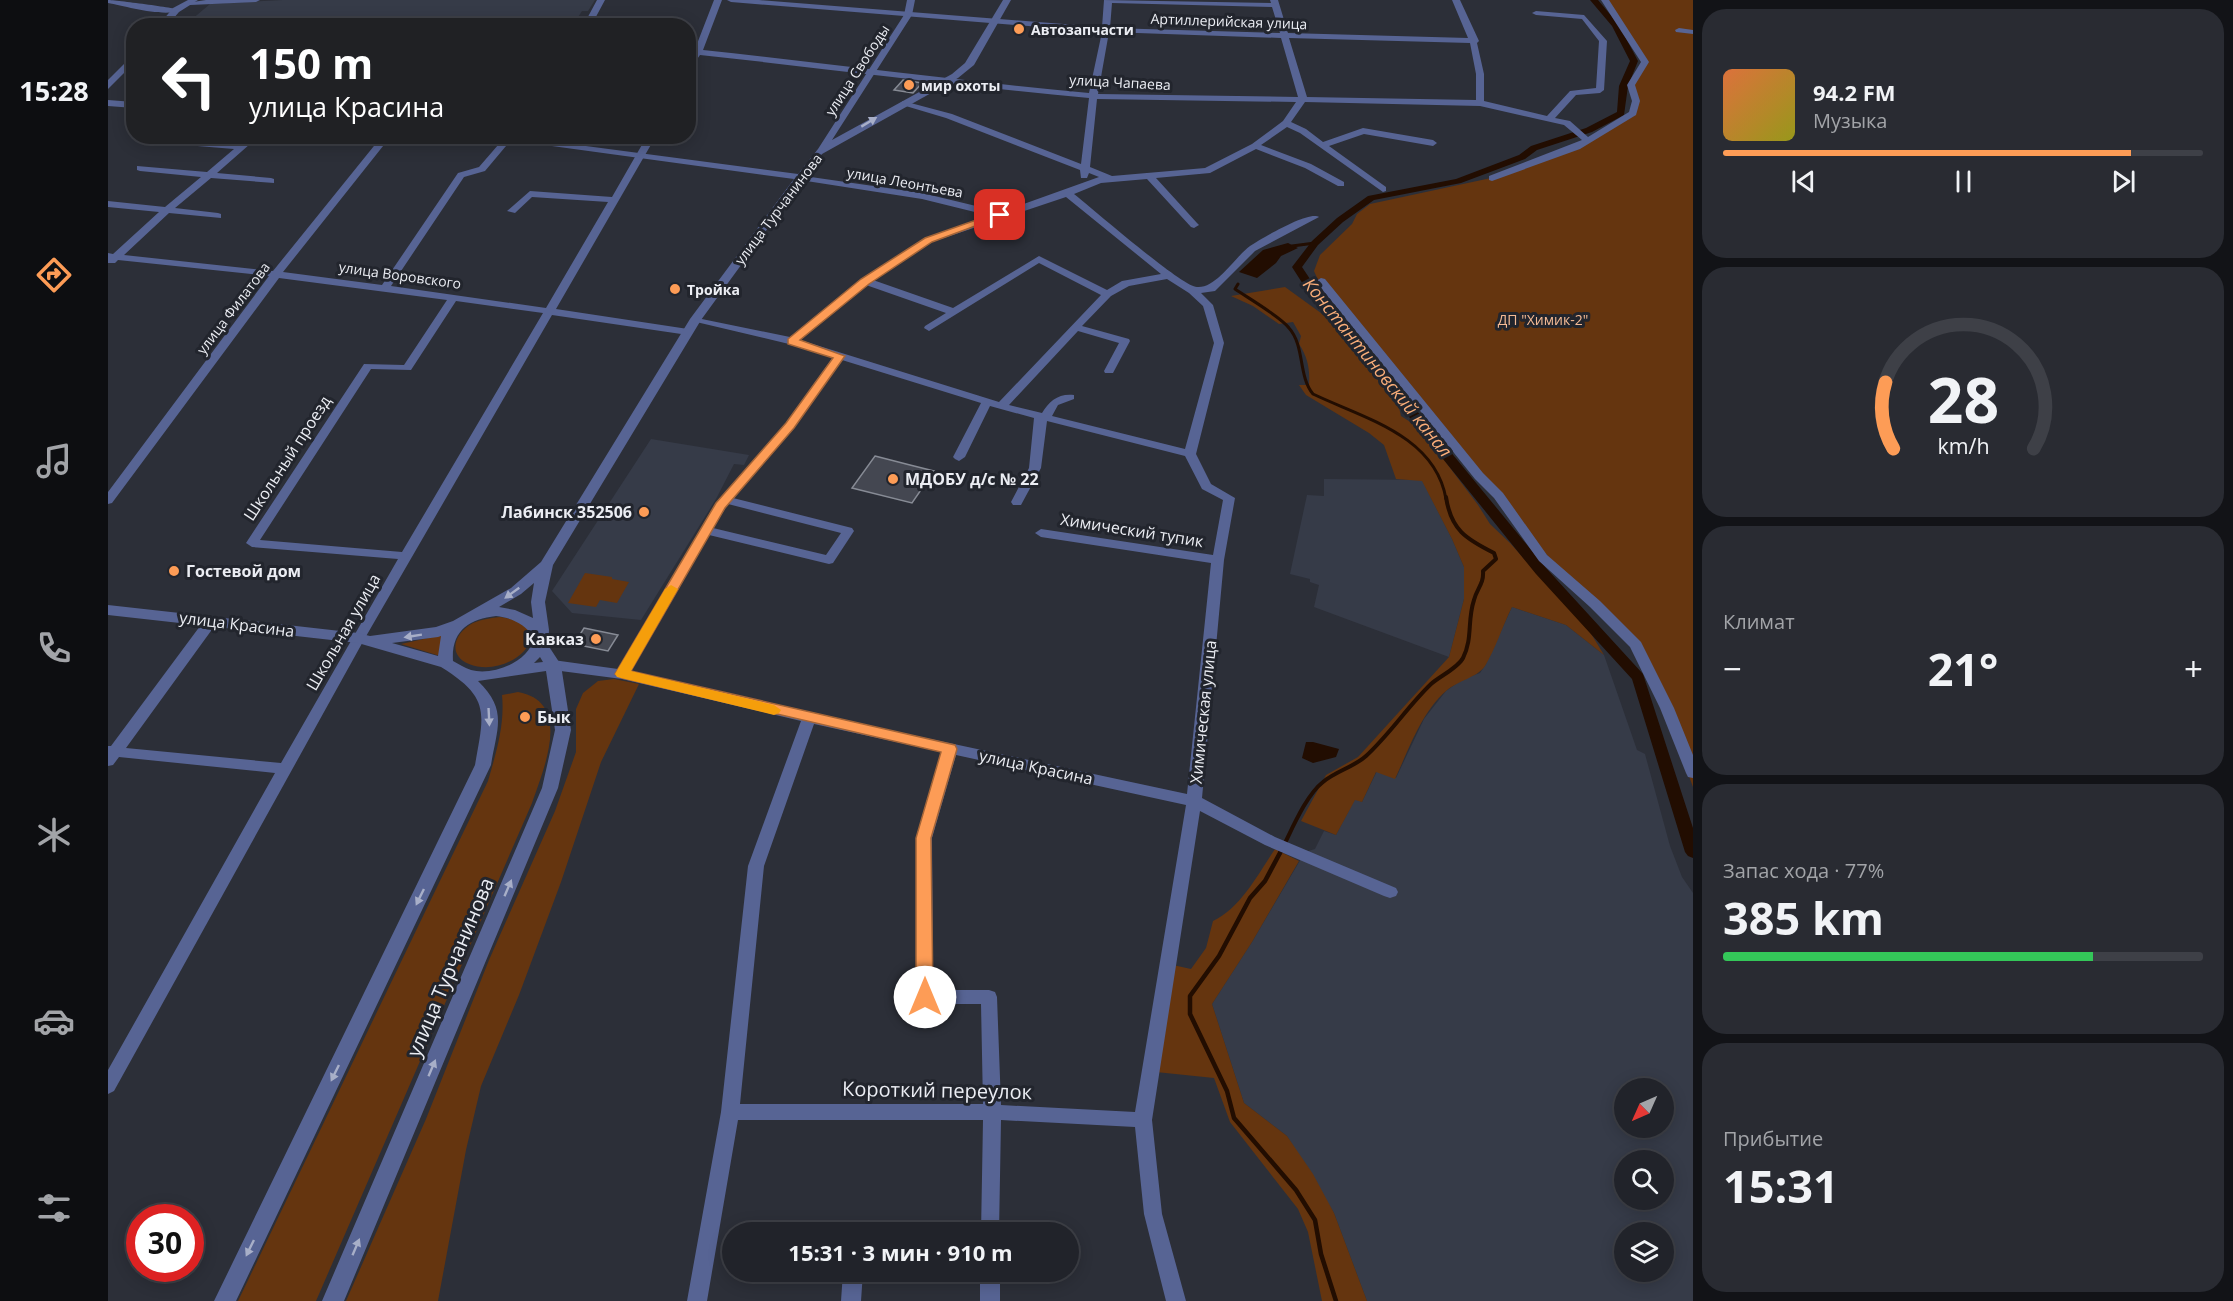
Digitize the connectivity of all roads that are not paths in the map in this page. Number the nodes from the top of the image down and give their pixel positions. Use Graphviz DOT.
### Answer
graph roads {
  1 [pos="256,0"];
  2 [pos="601,0"];
  3 [pos="718,0"];
  4 [pos="731,0"];
  5 [pos="911,0"];
  6 [pos="1007,0"];
  7 [pos="1108,0"];
  8 [pos="1455,0"];
  9 [pos="1605,0"];
  10 [pos="108,1"];
  11 [pos="192,1"];
  12 [pos="1275,3"];
  13 [pos="176,10"];
  14 [pos="1536,14"];
  15 [pos="908,15"];
  16 [pos="169,18"];
  17 [pos="591,18"];
  18 [pos="993,22"];
  19 [pos="1106,30"];
  20 [pos="1679,30"];
  21 [pos="1693,32"];
  22 [pos="1283,36"];
  23 [pos="1474,40"];
  24 [pos="698,52"];
  25 [pos="696,56"];
  26 [pos="126,66"];
  27 [pos="871,71"];
  28 [pos="945,82"];
  29 [pos="108,86"];
  30 [pos="1093,96"];
  31 [pos="1303,99"];
  32 [pos="108,103"];
  33 [pos="1480,103"];
  34 [pos="126,104"];
  35 [pos="903,104"];
  36 [pos="1550,118"];
  37 [pos="1286,123"];
  38 [pos="1588,141"];
  39 [pos="1433,143"];
  40 [pos="208,144"];
  41 [pos="246,144"];
  42 [pos="381,144"];
  43 [pos="510,144"];
  44 [pos="552,144"];
  45 [pos="648,144"];
  46 [pos="1322,145"];
  47 [pos="1255,146"];
  48 [pos="242,147"];
  49 [pos="819,152"];
  50 [pos="642,156"];
  51 [pos="140,168"];
  52 [pos="1084,169"];
  53 [pos="209,174"];
  54 [pos="1149,176"];
  55 [pos="800,177"];
  56 [pos="1492,178"];
  57 [pos="1111,179"];
  58 [pos="271,182"];
  59 [pos="1341,184"];
  60 [pos="1083,187"];
  61 [pos="1383,189"];
  62 [pos="1068,193"];
  63 [pos="615,200"];
  64 [pos="108,204"];
  65 [pos="166,211"];
  66 [pos="512,211"];
  67 [pos="1000,215"];
  68 [pos="218,216"];
  69 [pos="1314,217"];
  70 [pos="1194,225"];
  71 [pos="110,259"];
  72 [pos="277,273"];
  73 [pos="1169,276"];
  74 [pos="1320,281"];
  75 [pos="865,282"];
  76 [pos="385,288"];
  77 [pos="1193,291"];
  78 [pos="1107,294"];
  79 [pos="454,297"];
  80 [pos="549,312"];
  81 [pos="954,312"];
  82 [pos="696,319"];
  83 [pos="1074,327"];
  84 [pos="929,328"];
  85 [pos="688,332"];
  86 [pos="792,341"];
  87 [pos="839,356"];
  88 [pos="1109,371"];
  89 [pos="1070,397"];
  90 [pos="987,402"];
  91 [pos="1001,406"];
  92 [pos="1042,417"];
  93 [pos="1190,454"];
  94 [pos="959,457"];
  95 [pos="108,500"];
  96 [pos="725,500"];
  97 [pos="1017,502"];
  98 [pos="706,530"];
  99 [pos="1041,533"];
  100 [pos="406,556"];
  101 [pos="1218,560"];
  102 [pos="546,565"];
  103 [pos="108,610"];
  104 [pos="475,615"];
  105 [pos="212,621"];
  106 [pos="460,624"];
  107 [pos="361,639"];
  108 [pos="540,641"];
  109 [pos="553,665"];
  110 [pos="452,667"];
  111 [pos="622,674"];
  112 [pos="490,676"];
  113 [pos="809,718"];
  114 [pos="950,749"];
  115 [pos="110,754"];
  116 [pos="284,769"];
  117 [pos="1693,772"];
  118 [pos="1194,801"];
  119 [pos="1390,892"];
  120 [pos="108,1086"];
  121 [pos="730,1112"];
  122 [pos="992,1112"];
  123 [pos="1143,1120"];
  124 [pos="990,1222"];
  125 [pos="852,1282"];
  126 [pos="990,1282"];
  127 [pos="225,1301"];
  128 [pos="333,1301"];
  129 [pos="697,1301"];
  130 [pos="851,1301"];
  131 [pos="990,1301"];
  132 [pos="1176,1301"];
  1 -- 11 [label="street"];
  2 -- 17 [label="street"];
  3 -- 24 [label="street"];
  4 -- 15 [label="street, Артиллерийская улица"];
  5 -- 15 [label="street, улица Свободы"];
  6 -- 18 [label="street, улица Турчанинова"];
  7 -- 12 [label="street"];
  7 -- 19 [label="street"];
  8 -- 23 [label="street"];
  9 -- 38 [label="street"];
  10 -- 13 [label="street"];
  11 -- 13 [label="street"];
  12 -- 22 [label="street"];
  13 -- 16 [label="street"];
  14 -- 36 [label="street"];
  15 -- 18 [label="street, Артиллерийская улица"];
  15 -- 27 [label="street, улица Свободы"];
  18 -- 19 [label="street, Артиллерийская улица"];
  18 -- 28 [label="street, улица Турчанинова"];
  19 -- 22 [label="street, Артиллерийская улица"];
  19 -- 30 [label="street"];
  20 -- 21 [label="street"];
  22 -- 23 [label="street, Артиллерийская улица"];
  22 -- 31 [label="street"];
  23 -- 33 [label="street"];
  24 -- 25 [label="street"];
  24 -- 27 [label="street, улица Чапаева"];
  26 -- 29 [label="street"];
  27 -- 28 [label="street, улица Чапаева"];
  27 -- 49 [label="street, улица Свободы"];
  28 -- 30 [label="street, улица Чапаева"];
  28 -- 35 [label="street, улица Турчанинова"];
  30 -- 31 [label="street, улица Чапаева"];
  30 -- 52 [label="street"];
  31 -- 33 [label="street, улица Чапаева"];
  31 -- 37 [label="street"];
  32 -- 34 [label="street"];
  33 -- 36 [label="street, улица Чапаева"];
  49 -- 35 [label="street, улица Турчанинова, one-way"];
  35 -- 52 [label="street"];
  36 -- 38 [label="street, улица Чапаева"];
  37 -- 46 [label="street"];
  37 -- 47 [label="street"];
  38 -- 56 [label="street"];
  39 -- 46 [label="street"];
  40 -- 48 [label="street"];
  41 -- 48 [label="street"];
  42 -- 72 [label="street, улица Филатова"];
  43 -- 76 [label="street"];
  44 -- 50 [label="street, улица Леонтьева"];
  45 -- 50 [label="street, Школьная улица"];
  46 -- 61 [label="street"];
  47 -- 54 [label="street"];
  47 -- 59 [label="street"];
  48 -- 53 [label="street"];
  49 -- 55 [label="street, улица Турчанинова"];
  50 -- 55 [label="street, улица Леонтьева"];
  50 -- 63 [label="street, Школьная улица"];
  51 -- 53 [label="street"];
  52 -- 57 [label="street"];
  52 -- 60 [label="street"];
  53 -- 58 [label="street"];
  53 -- 65 [label="street"];
  54 -- 57 [label="street"];
  54 -- 70 [label="street"];
  55 -- 67 [label="street, улица Леонтьева"];
  55 -- 82 [label="street, улица Турчанинова"];
  57 -- 60 [label="street"];
  60 -- 62 [label="street"];
  62 -- 67 [label="street"];
  62 -- 73 [label="street"];
  63 -- 66 [label="street"];
  63 -- 80 [label="street, Школьная улица"];
  64 -- 65 [label="street"];
  65 -- 68 [label="street"];
  65 -- 71 [label="street"];
  67 -- 75 [label="street"];
  69 -- 77 [label="street"];
  71 -- 72 [label="street, улица Воровского"];
  72 -- 76 [label="street, улица Воровского"];
  72 -- 95 [label="street, улица Филатова"];
  73 -- 77 [label="street"];
  73 -- 78 [label="street"];
  74 -- 117 [label="street"];
  75 -- 81 [label="street"];
  75 -- 86 [label="street"];
  76 -- 79 [label="street, улица Воровского"];
  77 -- 93 [label="street"];
  78 -- 81 [label="street"];
  78 -- 83 [label="street"];
  79 -- 80 [label="street, улица Воровского"];
  79 -- 100 [label="street, Школьный проезд"];
  80 -- 85 [label="street, улица Воровского"];
  80 -- 100 [label="street, Школьная улица"];
  81 -- 84 [label="street"];
  82 -- 85 [label="street, улица Турчанинова"];
  82 -- 86 [label="street"];
  83 -- 88 [label="street"];
  83 -- 91 [label="street"];
  85 -- 102 [label="street, улица Турчанинова"];
  86 -- 87 [label="street"];
  87 -- 90 [label="street"];
  87 -- 96 [label="street"];
  89 -- 92 [label="street"];
  90 -- 91 [label="street"];
  90 -- 94 [label="street"];
  91 -- 92 [label="street"];
  92 -- 93 [label="street"];
  92 -- 97 [label="street"];
  93 -- 101 [label="street, Химическая улица"];
  96 -- 98 [label="street"];
  96 -- 98 [label="street"];
  98 -- 111 [label="street"];
  99 -- 101 [label="street, Химический тупик"];
  100 -- 107 [label="street, Школьная улица"];
  101 -- 118 [label="street, Химическая улица"];
  102 -- 104 [label="street, улица Турчанинова, one-way"];
  102 -- 108 [label="street, улица Турчанинова"];
  103 -- 105 [label="street, улица Красина"];
  104 -- 106 [label="street"];
  104 -- 108 [label="street"];
  105 -- 107 [label="street, улица Красина"];
  105 -- 115 [label="street"];
  106 -- 107 [label="street, улица Красина, one-way"];
  106 -- 110 [label="street"];
  107 -- 110 [label="street, улица Красина"];
  107 -- 116 [label="street, Школьная улица"];
  108 -- 109 [label="street, улица Турчанинова"];
  108 -- 112 [label="street"];
  109 -- 111 [label="street, улица Красина"];
  109 -- 112 [label="street, улица Красина"];
  128 -- 109 [label="street, улица Турчанинова, one-way"];
  110 -- 112 [label="street"];
  110 -- 127 [label="street, one-way"];
  111 -- 113 [label="street, улица Красина"];
  113 -- 114 [label="street, улица Красина"];
  113 -- 121 [label="street"];
  114 -- 118 [label="street, улица Красина"];
  114 -- 122 [label="street"];
  115 -- 116 [label="street"];
  116 -- 120 [label="street, Школьная улица"];
  118 -- 119 [label="street, улица Красина"];
  118 -- 123 [label="street, Химическая улица"];
  121 -- 122 [label="street, Короткий переулок"];
  121 -- 129 [label="street"];
  122 -- 123 [label="street, Короткий переулок"];
  122 -- 124 [label="street"];
  123 -- 132 [label="street, Химическая улица"];
  125 -- 130 [label="street"];
  126 -- 131 [label="street"];
}
